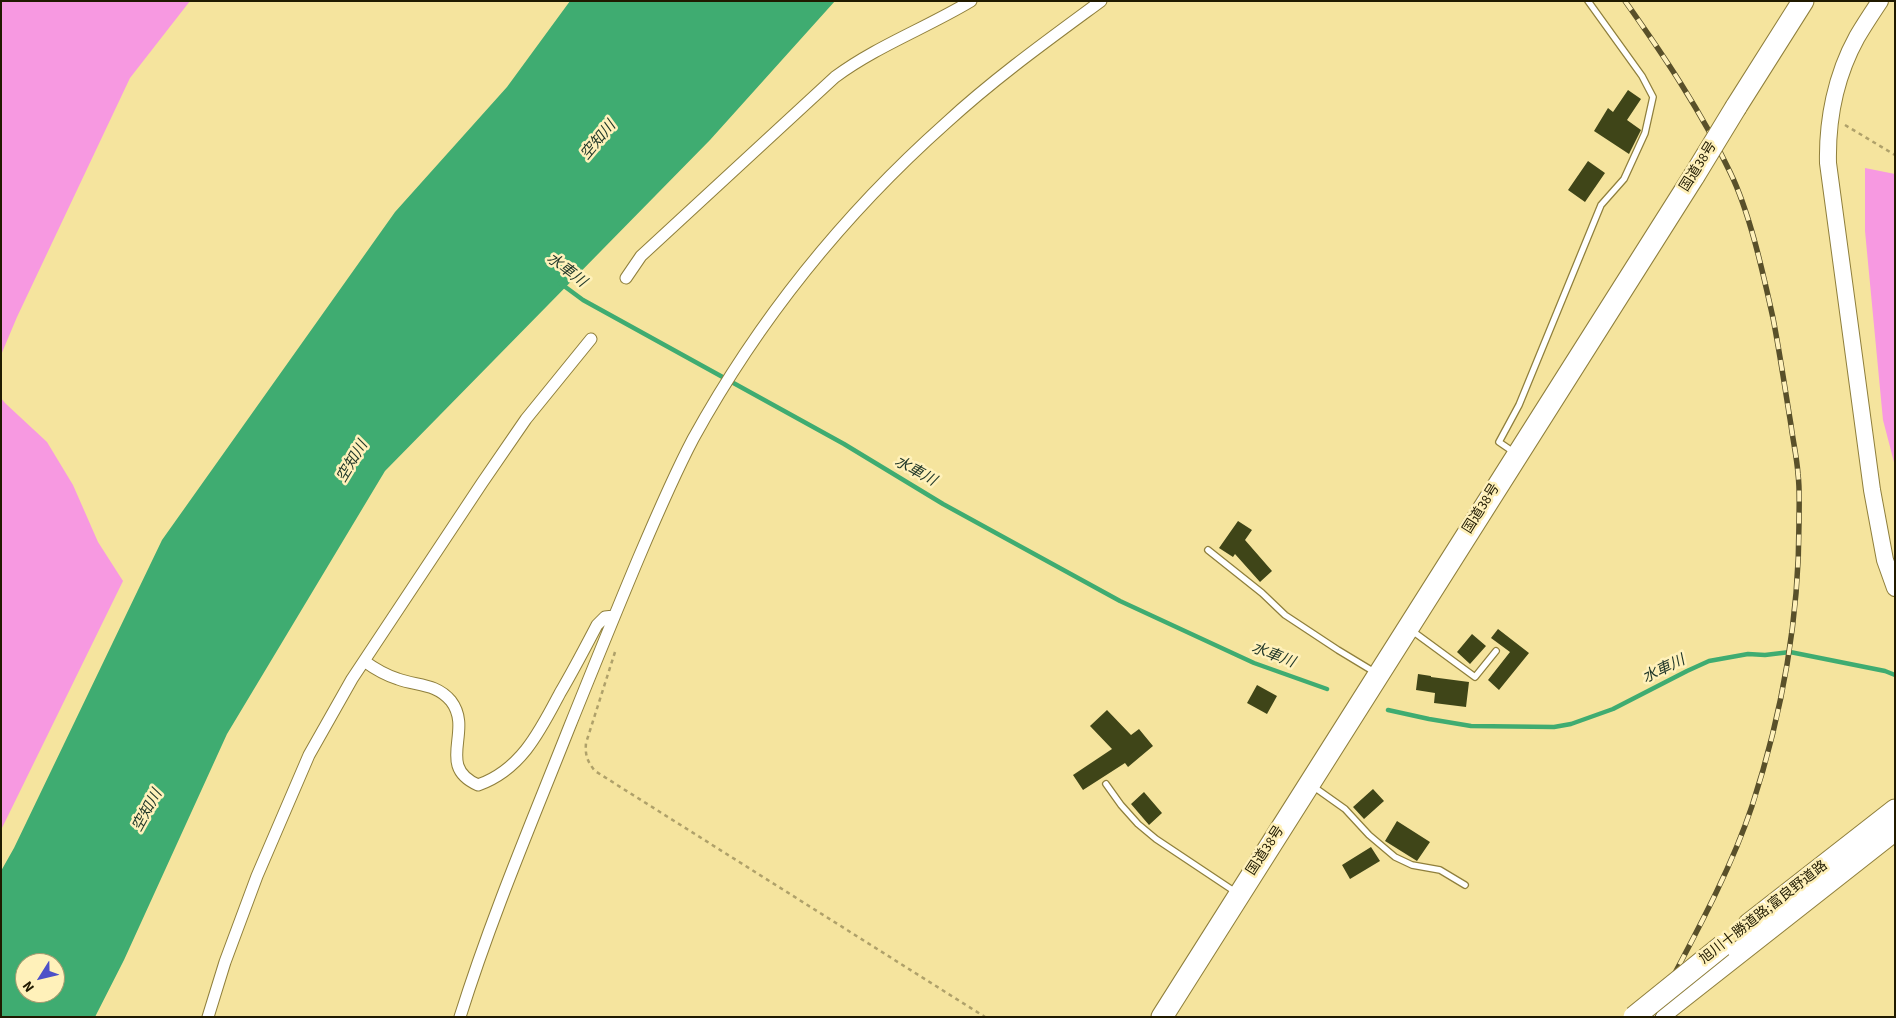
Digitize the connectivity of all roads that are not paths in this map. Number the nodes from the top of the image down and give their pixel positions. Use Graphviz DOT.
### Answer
graph roads {
  1 [pos="971,1"];
  2 [pos="1101,1"];
  3 [pos="1588,1"];
  4 [pos="1803,1"];
  5 [pos="1880,1"];
  6 [pos="626,278"];
  7 [pos="591,339"];
  8 [pos="1517,454"];
  9 [pos="1208,550"];
  10 [pos="1895,588"];
  11 [pos="614,616"];
  12 [pos="1408,627"];
  13 [pos="1496,651"];
  14 [pos="364,661"];
  15 [pos="1378,674"];
  16 [pos="1106,784"];
  17 [pos="1310,784"];
  18 [pos="1895,810"];
  19 [pos="1895,830"];
  20 [pos="1465,885"];
  21 [pos="1239,894"];
  22 [pos="1726,951"];
  23 [pos="208,1017"];
  24 [pos="460,1017"];
  25 [pos="1162,1017"];
  26 [pos="1634,1017"];
  27 [pos="1657,1017"];
  1 -- 6 [label="street"];
  2 -- 11 [label="street"];
  3 -- 8 [label="lane"];
  4 -- 8 [label="highway, 国道38号, bridge"];
  5 -- 10 [label="street"];
  7 -- 14 [label="street"];
  8 -- 12 [label="highway, 国道38号"];
  9 -- 15 [label="lane"];
  11 -- 14 [label="street"];
  11 -- 24 [label="street"];
  12 -- 13 [label="lane"];
  12 -- 15 [label="highway, 国道38号"];
  14 -- 23 [label="street"];
  15 -- 17 [label="highway, 国道38号"];
  16 -- 21 [label="lane"];
  17 -- 20 [label="lane"];
  17 -- 21 [label="highway, 国道38号"];
  18 -- 22 [label="highway, 旭川十勝道路;富良野道路"];
  19 -- 22 [label="highway, 旭川十勝道路;富良野道路"];
  21 -- 25 [label="highway, 国道38号"];
  22 -- 26 [label="highway, 旭川十勝道路;富良野道路, bridge"];
  22 -- 27 [label="highway, 旭川十勝道路;富良野道路"];
}
